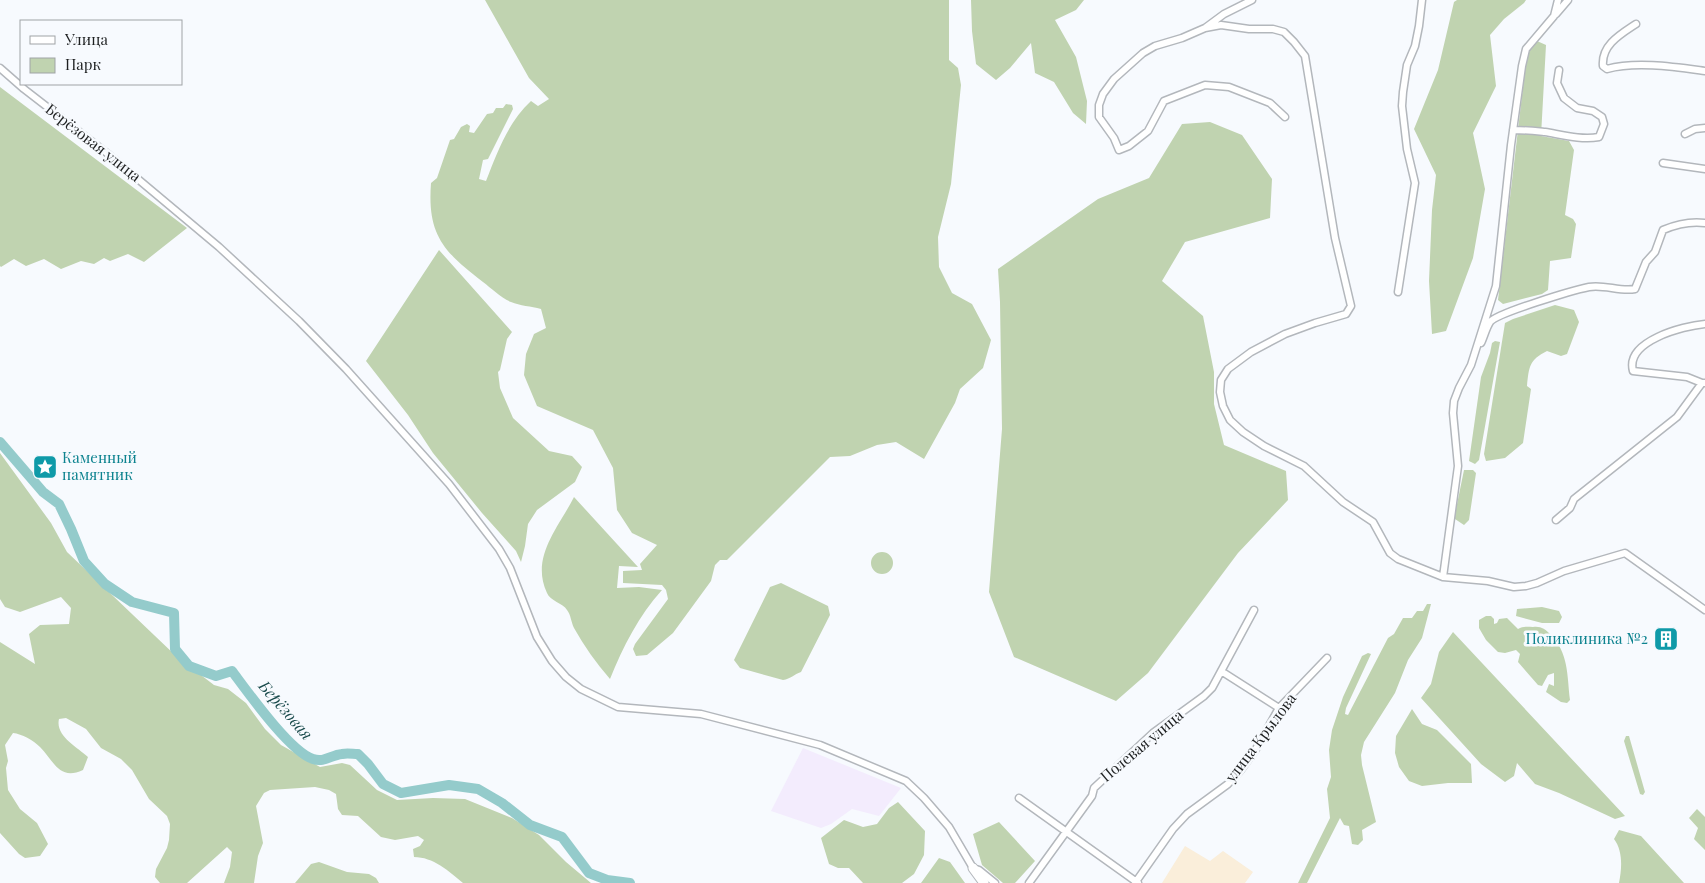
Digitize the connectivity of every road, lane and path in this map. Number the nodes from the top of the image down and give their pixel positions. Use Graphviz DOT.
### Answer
graph roads {
  1 [pos="1252,0"];
  2 [pos="1422,0"];
  3 [pos="1558,0"];
  4 [pos="1568,0"];
  5 [pos="1554,16"];
  6 [pos="1636,24"];
  7 [pos="1205,28"];
  8 [pos="0,68"];
  9 [pos="1559,70"];
  10 [pos="1705,71"];
  11 [pos="1285,117"];
  12 [pos="1705,128"];
  13 [pos="1513,130"];
  14 [pos="1685,134"];
  15 [pos="1663,163"];
  16 [pos="1705,169"];
  17 [pos="1705,223"];
  18 [pos="1398,292"];
  19 [pos="1705,324"];
  20 [pos="1471,365"];
  21 [pos="1704,383"];
  22 [pos="1556,520"];
  23 [pos="1443,577"];
  24 [pos="1254,610"];
  25 [pos="1705,610"];
  26 [pos="1327,658"];
  27 [pos="1221,671"];
  28 [pos="1279,708"];
  29 [pos="1019,798"];
  30 [pos="1066,832"];
  31 [pos="973,868"];
  32 [pos="984,883"];
  33 [pos="995,883"];
  34 [pos="1029,883"];
  35 [pos="1136,883"];
  1 -- 7 [label="street"];
  2 -- 18 [label="street"];
  3 -- 5 [label="street"];
  4 -- 5 [label="street"];
  5 -- 13 [label="street"];
  6 -- 10 [label="street"];
  7 -- 11 [label="street"];
  7 -- 23 [label="street"];
  8 -- 31 [label="street, Берёзовая улица"];
  9 -- 13 [label="street"];
  12 -- 14 [label="street"];
  13 -- 20 [label="street"];
  15 -- 16 [label="street"];
  17 -- 20 [label="street"];
  19 -- 21 [label="street"];
  20 -- 23 [label="street"];
  21 -- 22 [label="street"];
  23 -- 25 [label="street"];
  24 -- 27 [label="street, Полевая улица"];
  26 -- 28 [label="street, улица Крылова"];
  27 -- 28 [label="street"];
  27 -- 30 [label="street, Полевая улица"];
  28 -- 35 [label="street, улица Крылова"];
  29 -- 30 [label="street"];
  30 -- 34 [label="street, Полевая улица"];
  30 -- 35 [label="street"];
  31 -- 32 [label="street"];
  31 -- 33 [label="street"];
}
